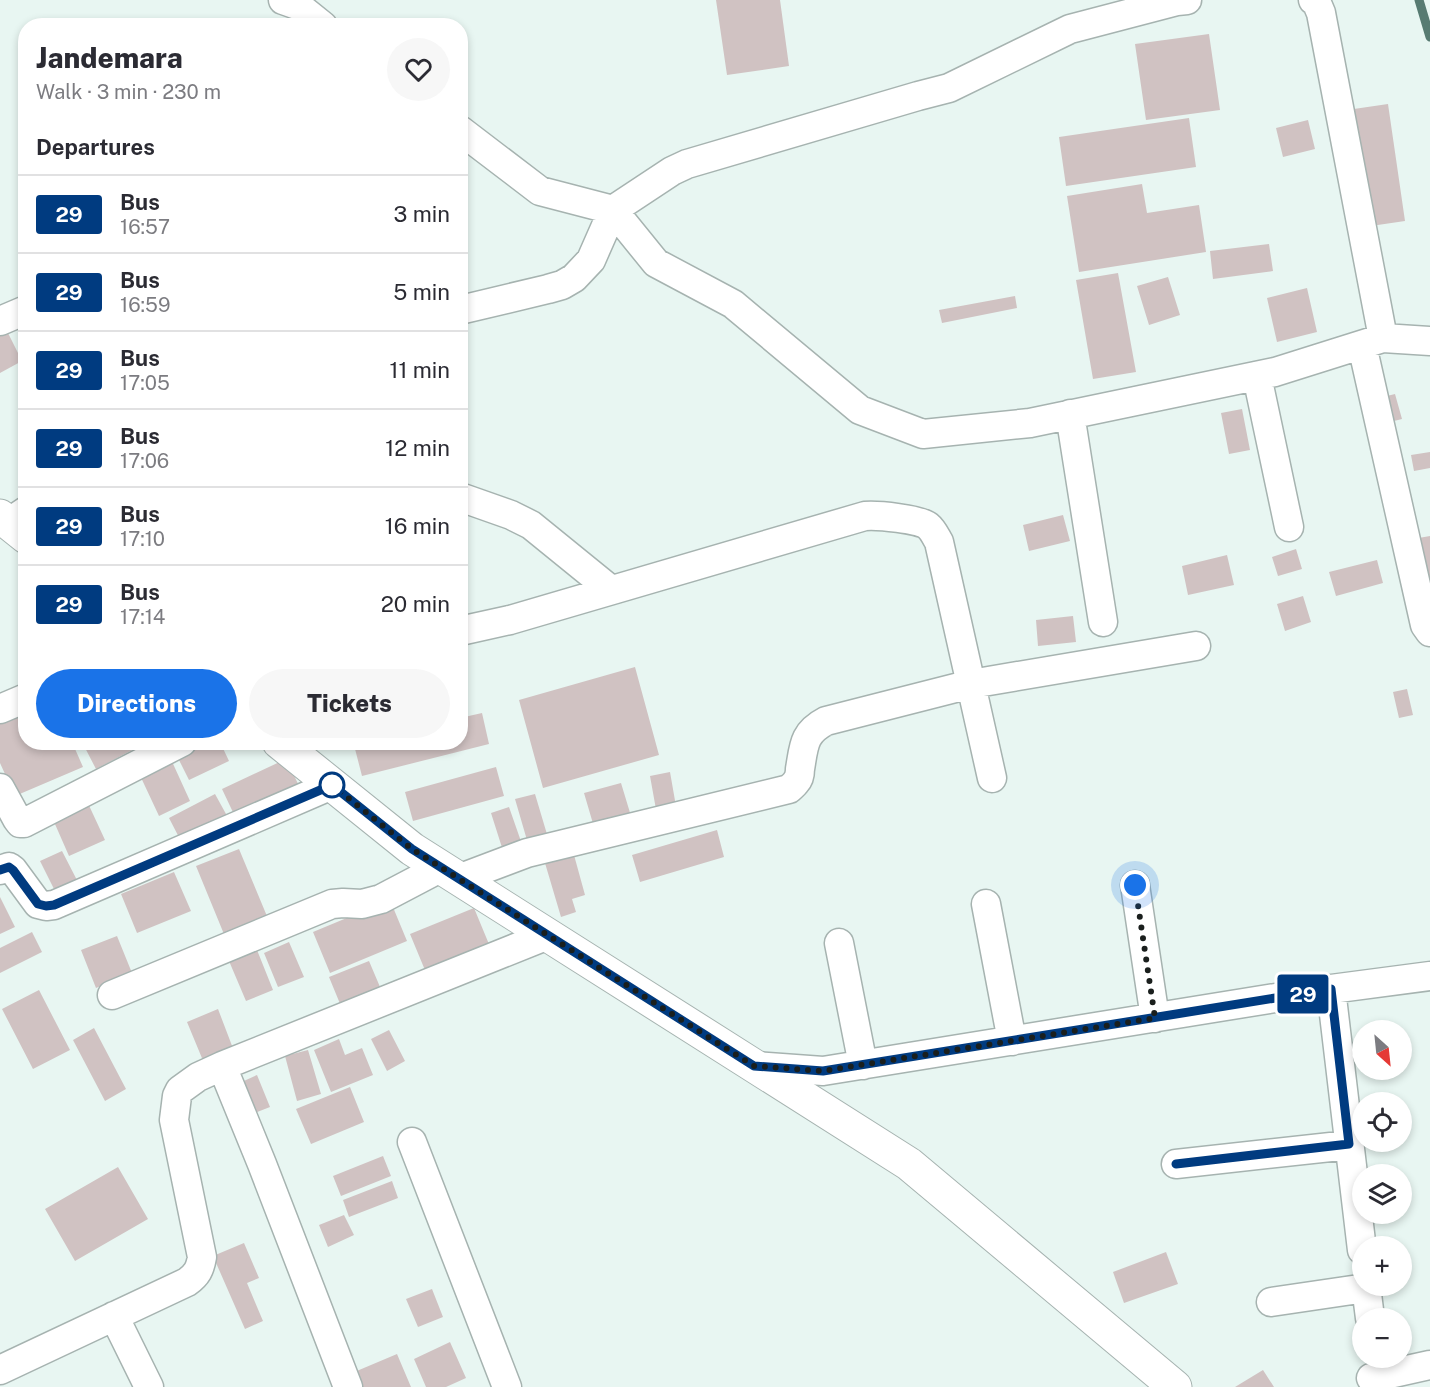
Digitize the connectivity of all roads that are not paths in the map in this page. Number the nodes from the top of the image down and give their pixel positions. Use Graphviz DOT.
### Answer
graph roads {
  1 [pos="283,0"];
  2 [pos="1187,0"];
  3 [pos="1315,0"];
  4 [pos="313,18"];
  5 [pos="468,136"];
  6 [pos="613,210"];
  7 [pos="468,308"];
  8 [pos="18,313"];
  9 [pos="0,321"];
  10 [pos="1372,341"];
  11 [pos="1430,341"];
  12 [pos="1257,376"];
  13 [pos="1070,414"];
  14 [pos="468,500"];
  15 [pos="1289,527"];
  16 [pos="611,590"];
  17 [pos="1103,622"];
  18 [pos="468,629"];
  19 [pos="1430,632"];
  20 [pos="1196,645"];
  21 [pos="971,684"];
  22 [pos="18,701"];
  23 [pos="0,709"];
  24 [pos="167,750"];
  25 [pos="289,750"];
  26 [pos="992,777"];
  27 [pos="332,785"];
  28 [pos="0,788"];
  29 [pos="0,870"];
  30 [pos="449,873"];
  31 [pos="1135,885"];
  32 [pos="986,904"];
  33 [pos="548,935"];
  34 [pos="839,943"];
  35 [pos="1430,976"];
  36 [pos="1331,989"];
  37 [pos="111,995"];
  38 [pos="1155,1018"];
  39 [pos="1012,1041"];
  40 [pos="862,1065"];
  41 [pos="222,1066"];
  42 [pos="754,1066"];
  43 [pos="412,1142"];
  44 [pos="1349,1144"];
  45 [pos="1176,1164"];
  46 [pos="1360,1236"];
  47 [pos="1352,1289"];
  48 [pos="1271,1302"];
  49 [pos="114,1316"];
  50 [pos="1430,1365"];
  51 [pos="0,1370"];
  52 [pos="1371,1378"];
  53 [pos="149,1387"];
  54 [pos="348,1387"];
  55 [pos="507,1387"];
  56 [pos="1175,1387"];
  1 -- 4 [label="street"];
  2 -- 6 [label="street"];
  3 -- 10 [label="street"];
  5 -- 6 [label="street"];
  6 -- 7 [label="street"];
  6 -- 13 [label="street"];
  8 -- 9 [label="street"];
  10 -- 11 [label="street"];
  10 -- 12 [label="street"];
  10 -- 19 [label="street"];
  12 -- 13 [label="street"];
  12 -- 15 [label="street"];
  13 -- 17 [label="street"];
  14 -- 16 [label="street"];
  16 -- 18 [label="street"];
  16 -- 21 [label="street"];
  20 -- 21 [label="street"];
  21 -- 26 [label="street"];
  21 -- 30 [label="street"];
  22 -- 23 [label="street"];
  24 -- 28 [label="street"];
  25 -- 27 [label="street"];
  27 -- 29 [label="street"];
  27 -- 30 [label="street"];
  30 -- 33 [label="street"];
  30 -- 37 [label="street"];
  31 -- 38 [label="street"];
  32 -- 39 [label="street"];
  33 -- 41 [label="street"];
  33 -- 42 [label="street"];
  34 -- 40 [label="street"];
  35 -- 36 [label="street"];
  36 -- 38 [label="street"];
  36 -- 44 [label="street"];
  38 -- 39 [label="street"];
  39 -- 40 [label="street"];
  40 -- 42 [label="street"];
  41 -- 49 [label="street"];
  41 -- 54 [label="street"];
  42 -- 56 [label="street"];
  43 -- 55 [label="street"];
  44 -- 45 [label="street"];
  44 -- 46 [label="street"];
  47 -- 48 [label="street"];
  49 -- 51 [label="street"];
  49 -- 53 [label="street"];
  50 -- 52 [label="street"];
}
